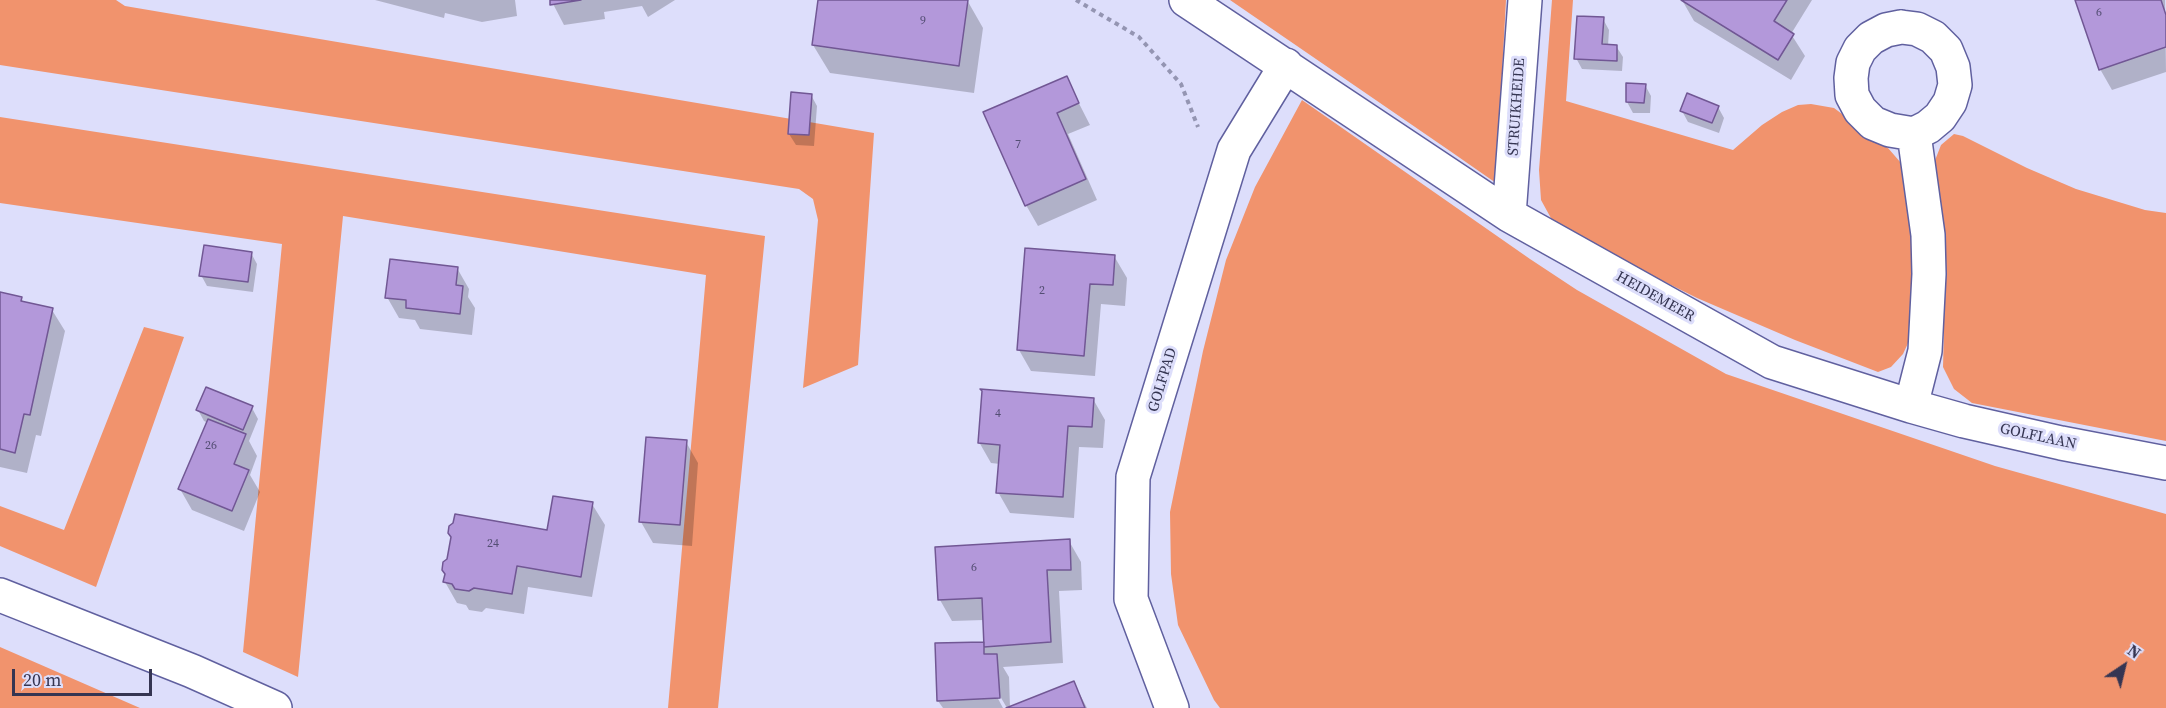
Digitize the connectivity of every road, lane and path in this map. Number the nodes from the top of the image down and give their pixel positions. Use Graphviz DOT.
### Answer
graph roads {
  1 [pos="1076,0"];
  2 [pos="1186,0"];
  3 [pos="1525,0"];
  4 [pos="1286,65"];
  5 [pos="1914,134"];
  6 [pos="1234,150"];
  7 [pos="1509,215"];
  8 [pos="1911,406"];
  9 [pos="2166,463"];
  10 [pos="0,595"];
  11 [pos="275,708"];
  12 [pos="1172,708"];
  1 -- 6 [label="path"];
  2 -- 4 [label="street, HEIDEMEER"];
  3 -- 7 [label="street, STRUIKHEIDE"];
  4 -- 6 [label="street, GOLFPAD"];
  4 -- 7 [label="street, HEIDEMEER"];
  5 -- 8 [label="street"];
  6 -- 12 [label="street, GOLFPAD"];
  7 -- 8 [label="street, HEIDEMEER"];
  8 -- 9 [label="street, GOLFLAAN"];
  10 -- 11 [label="street"];
}
